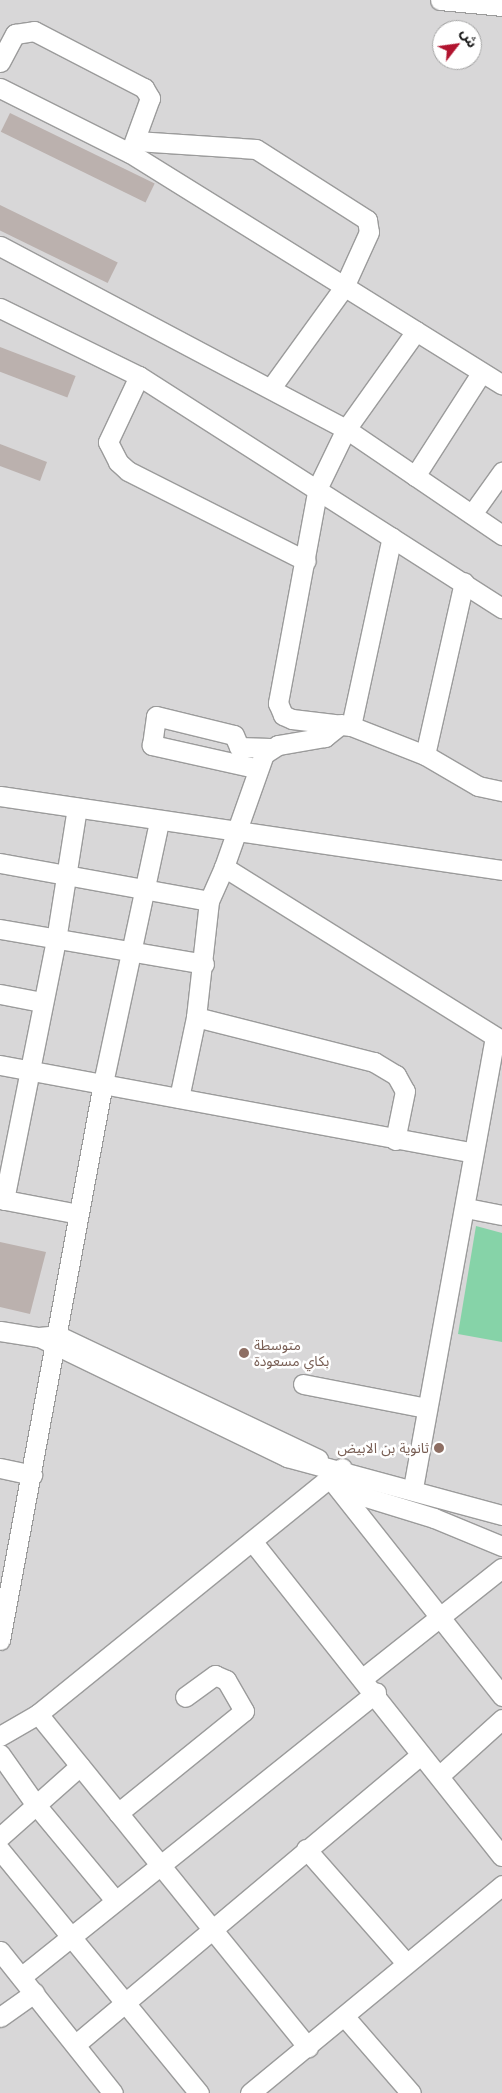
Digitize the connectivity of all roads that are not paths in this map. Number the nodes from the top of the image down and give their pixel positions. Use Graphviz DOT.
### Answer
graph roads {
  1 [pos="440,0"];
  2 [pos="502,6"];
  3 [pos="0,62"];
  4 [pos="0,88"];
  5 [pos="133,147"];
  6 [pos="0,246"];
  7 [pos="344,287"];
  8 [pos="0,308"];
  9 [pos="416,331"];
  10 [pos="481,373"];
  11 [pos="139,376"];
  12 [pos="502,385"];
  13 [pos="271,388"];
  14 [pos="346,429"];
  15 [pos="502,472"];
  16 [pos="415,476"];
  17 [pos="318,487"];
  18 [pos="472,514"];
  19 [pos="502,535"];
  20 [pos="392,537"];
  21 [pos="306,561"];
  22 [pos="464,582"];
  23 [pos="502,608"];
  24 [pos="346,725"];
  25 [pos="270,748"];
  26 [pos="425,755"];
  27 [pos="255,768"];
  28 [pos="502,791"];
  29 [pos="0,796"];
  30 [pos="77,808"];
  31 [pos="159,821"];
  32 [pos="237,830"];
  33 [pos="0,863"];
  34 [pos="224,866"];
  35 [pos="502,870"];
  36 [pos="66,874"];
  37 [pos="142,890"];
  38 [pos="209,901"];
  39 [pos="0,929"];
  40 [pos="56,940"];
  41 [pos="129,954"];
  42 [pos="204,964"];
  43 [pos="0,994"];
  44 [pos="42,1002"];
  45 [pos="196,1017"];
  46 [pos="499,1039"];
  47 [pos="0,1066"];
  48 [pos="28,1070"];
  49 [pos="103,1083"];
  50 [pos="179,1098"];
  51 [pos="7,1134"];
  52 [pos="395,1140"];
  53 [pos="473,1153"];
  54 [pos="2,1200"];
  55 [pos="466,1208"];
  56 [pos="79,1214"];
  57 [pos="502,1215"];
  58 [pos="0,1331"];
  59 [pos="56,1341"];
  60 [pos="303,1384"];
  61 [pos="426,1408"];
  62 [pos="0,1468"];
  63 [pos="32,1475"];
  64 [pos="334,1475"];
  65 [pos="413,1488"];
  66 [pos="502,1515"];
  67 [pos="252,1541"];
  68 [pos="502,1546"];
  69 [pos="502,1568"];
  70 [pos="3,1602"];
  71 [pos="439,1616"];
  72 [pos="0,1640"];
  73 [pos="363,1678"];
  74 [pos="376,1693"];
  75 [pos="185,1696"];
  76 [pos="502,1696"];
  77 [pos="38,1714"];
  78 [pos="502,1719"];
  79 [pos="0,1736"];
  80 [pos="0,1754"];
  81 [pos="422,1755"];
  82 [pos="80,1766"];
  83 [pos="439,1776"];
  84 [pos="36,1806"];
  85 [pos="118,1813"];
  86 [pos="0,1837"];
  87 [pos="306,1849"];
  88 [pos="502,1856"];
  89 [pos="2,1858"];
  90 [pos="159,1864"];
  91 [pos="502,1885"];
  92 [pos="115,1900"];
  93 [pos="209,1928"];
  94 [pos="71,1936"];
  95 [pos="0,1951"];
  96 [pos="406,1963"];
  97 [pos="21,1977"];
  98 [pos="34,1993"];
  99 [pos="123,2004"];
  100 [pos="344,2016"];
  101 [pos="0,2017"];
  102 [pos="76,2044"];
  103 [pos="308,2047"];
  104 [pos="255,2092"];
  105 [pos="114,2093"];
  106 [pos="199,2093"];
  107 [pos="410,2093"];
  1 -- 2 [label="street"];
  3 -- 5 [label="street"];
  4 -- 5 [label="street"];
  5 -- 7 [label="street"];
  5 -- 7 [label="street"];
  6 -- 13 [label="street"];
  7 -- 9 [label="street"];
  7 -- 13 [label="street"];
  8 -- 11 [label="street"];
  9 -- 10 [label="street"];
  9 -- 14 [label="street"];
  10 -- 12 [label="street"];
  10 -- 16 [label="street"];
  11 -- 17 [label="street"];
  11 -- 21 [label="street"];
  13 -- 14 [label="street"];
  14 -- 16 [label="street"];
  14 -- 17 [label="street"];
  15 -- 18 [label="street"];
  16 -- 18 [label="street"];
  17 -- 20 [label="street"];
  17 -- 21 [label="street"];
  18 -- 19 [label="street"];
  20 -- 22 [label="street"];
  20 -- 24 [label="street"];
  21 -- 24 [label="street"];
  22 -- 23 [label="street"];
  22 -- 26 [label="street"];
  24 -- 25 [label="street"];
  24 -- 26 [label="street"];
  25 -- 27 [label="street"];
  25 -- 27 [label="street"];
  26 -- 28 [label="street"];
  27 -- 32 [label="street"];
  29 -- 30 [label="street"];
  30 -- 31 [label="street"];
  30 -- 36 [label="street"];
  31 -- 32 [label="street"];
  31 -- 37 [label="street"];
  32 -- 34 [label="street"];
  32 -- 35 [label="street"];
  33 -- 36 [label="street"];
  34 -- 38 [label="street"];
  34 -- 46 [label="street"];
  36 -- 37 [label="street"];
  36 -- 40 [label="street"];
  37 -- 38 [label="street"];
  37 -- 41 [label="street"];
  38 -- 42 [label="street"];
  39 -- 40 [label="street"];
  40 -- 41 [label="street"];
  40 -- 44 [label="street"];
  41 -- 42 [label="street"];
  41 -- 49 [label="street"];
  42 -- 45 [label="street"];
  43 -- 44 [label="street"];
  44 -- 48 [label="street"];
  45 -- 50 [label="street"];
  45 -- 52 [label="street"];
  46 -- 53 [label="street"];
  47 -- 48 [label="street"];
  48 -- 49 [label="street"];
  48 -- 51 [label="street"];
  49 -- 50 [label="street"];
  49 -- 56 [label="street"];
  50 -- 52 [label="street"];
  51 -- 54 [label="street"];
  52 -- 53 [label="street"];
  53 -- 55 [label="street"];
  54 -- 56 [label="street"];
  55 -- 57 [label="street"];
  55 -- 61 [label="street"];
  56 -- 59 [label="street"];
  58 -- 59 [label="street"];
  59 -- 63 [label="street"];
  59 -- 64 [label="street"];
  60 -- 61 [label="street"];
  61 -- 65 [label="street"];
  62 -- 63 [label="street"];
  63 -- 70 [label="street"];
  64 -- 65 [label="street"];
  64 -- 67 [label="street"];
  64 -- 68 [label="street"];
  64 -- 71 [label="street"];
  65 -- 66 [label="street"];
  67 -- 73 [label="street"];
  67 -- 77 [label="street"];
  69 -- 71 [label="street"];
  70 -- 72 [label="street"];
  71 -- 73 [label="street"];
  71 -- 76 [label="street"];
  73 -- 74 [label="street"];
  74 -- 81 [label="street"];
  74 -- 90 [label="street"];
  75 -- 85 [label="street"];
  77 -- 79 [label="street"];
  77 -- 82 [label="street"];
  78 -- 83 [label="street"];
  80 -- 84 [label="street"];
  81 -- 83 [label="street"];
  81 -- 87 [label="street"];
  82 -- 84 [label="street"];
  82 -- 85 [label="street"];
  83 -- 88 [label="street"];
  84 -- 86 [label="street"];
  84 -- 92 [label="street"];
  85 -- 90 [label="street"];
  87 -- 93 [label="street"];
  87 -- 96 [label="street"];
  89 -- 94 [label="street"];
  90 -- 92 [label="street"];
  90 -- 93 [label="street"];
  91 -- 96 [label="street"];
  92 -- 94 [label="street"];
  93 -- 99 [label="street"];
  93 -- 103 [label="street"];
  94 -- 97 [label="street"];
  94 -- 99 [label="street"];
  95 -- 97 [label="street"];
  96 -- 100 [label="street"];
  97 -- 98 [label="street"];
  98 -- 101 [label="street"];
  98 -- 102 [label="street"];
  99 -- 102 [label="street"];
  99 -- 106 [label="street"];
  100 -- 103 [label="street"];
  100 -- 107 [label="street"];
  102 -- 105 [label="street"];
  103 -- 104 [label="street"];
}
